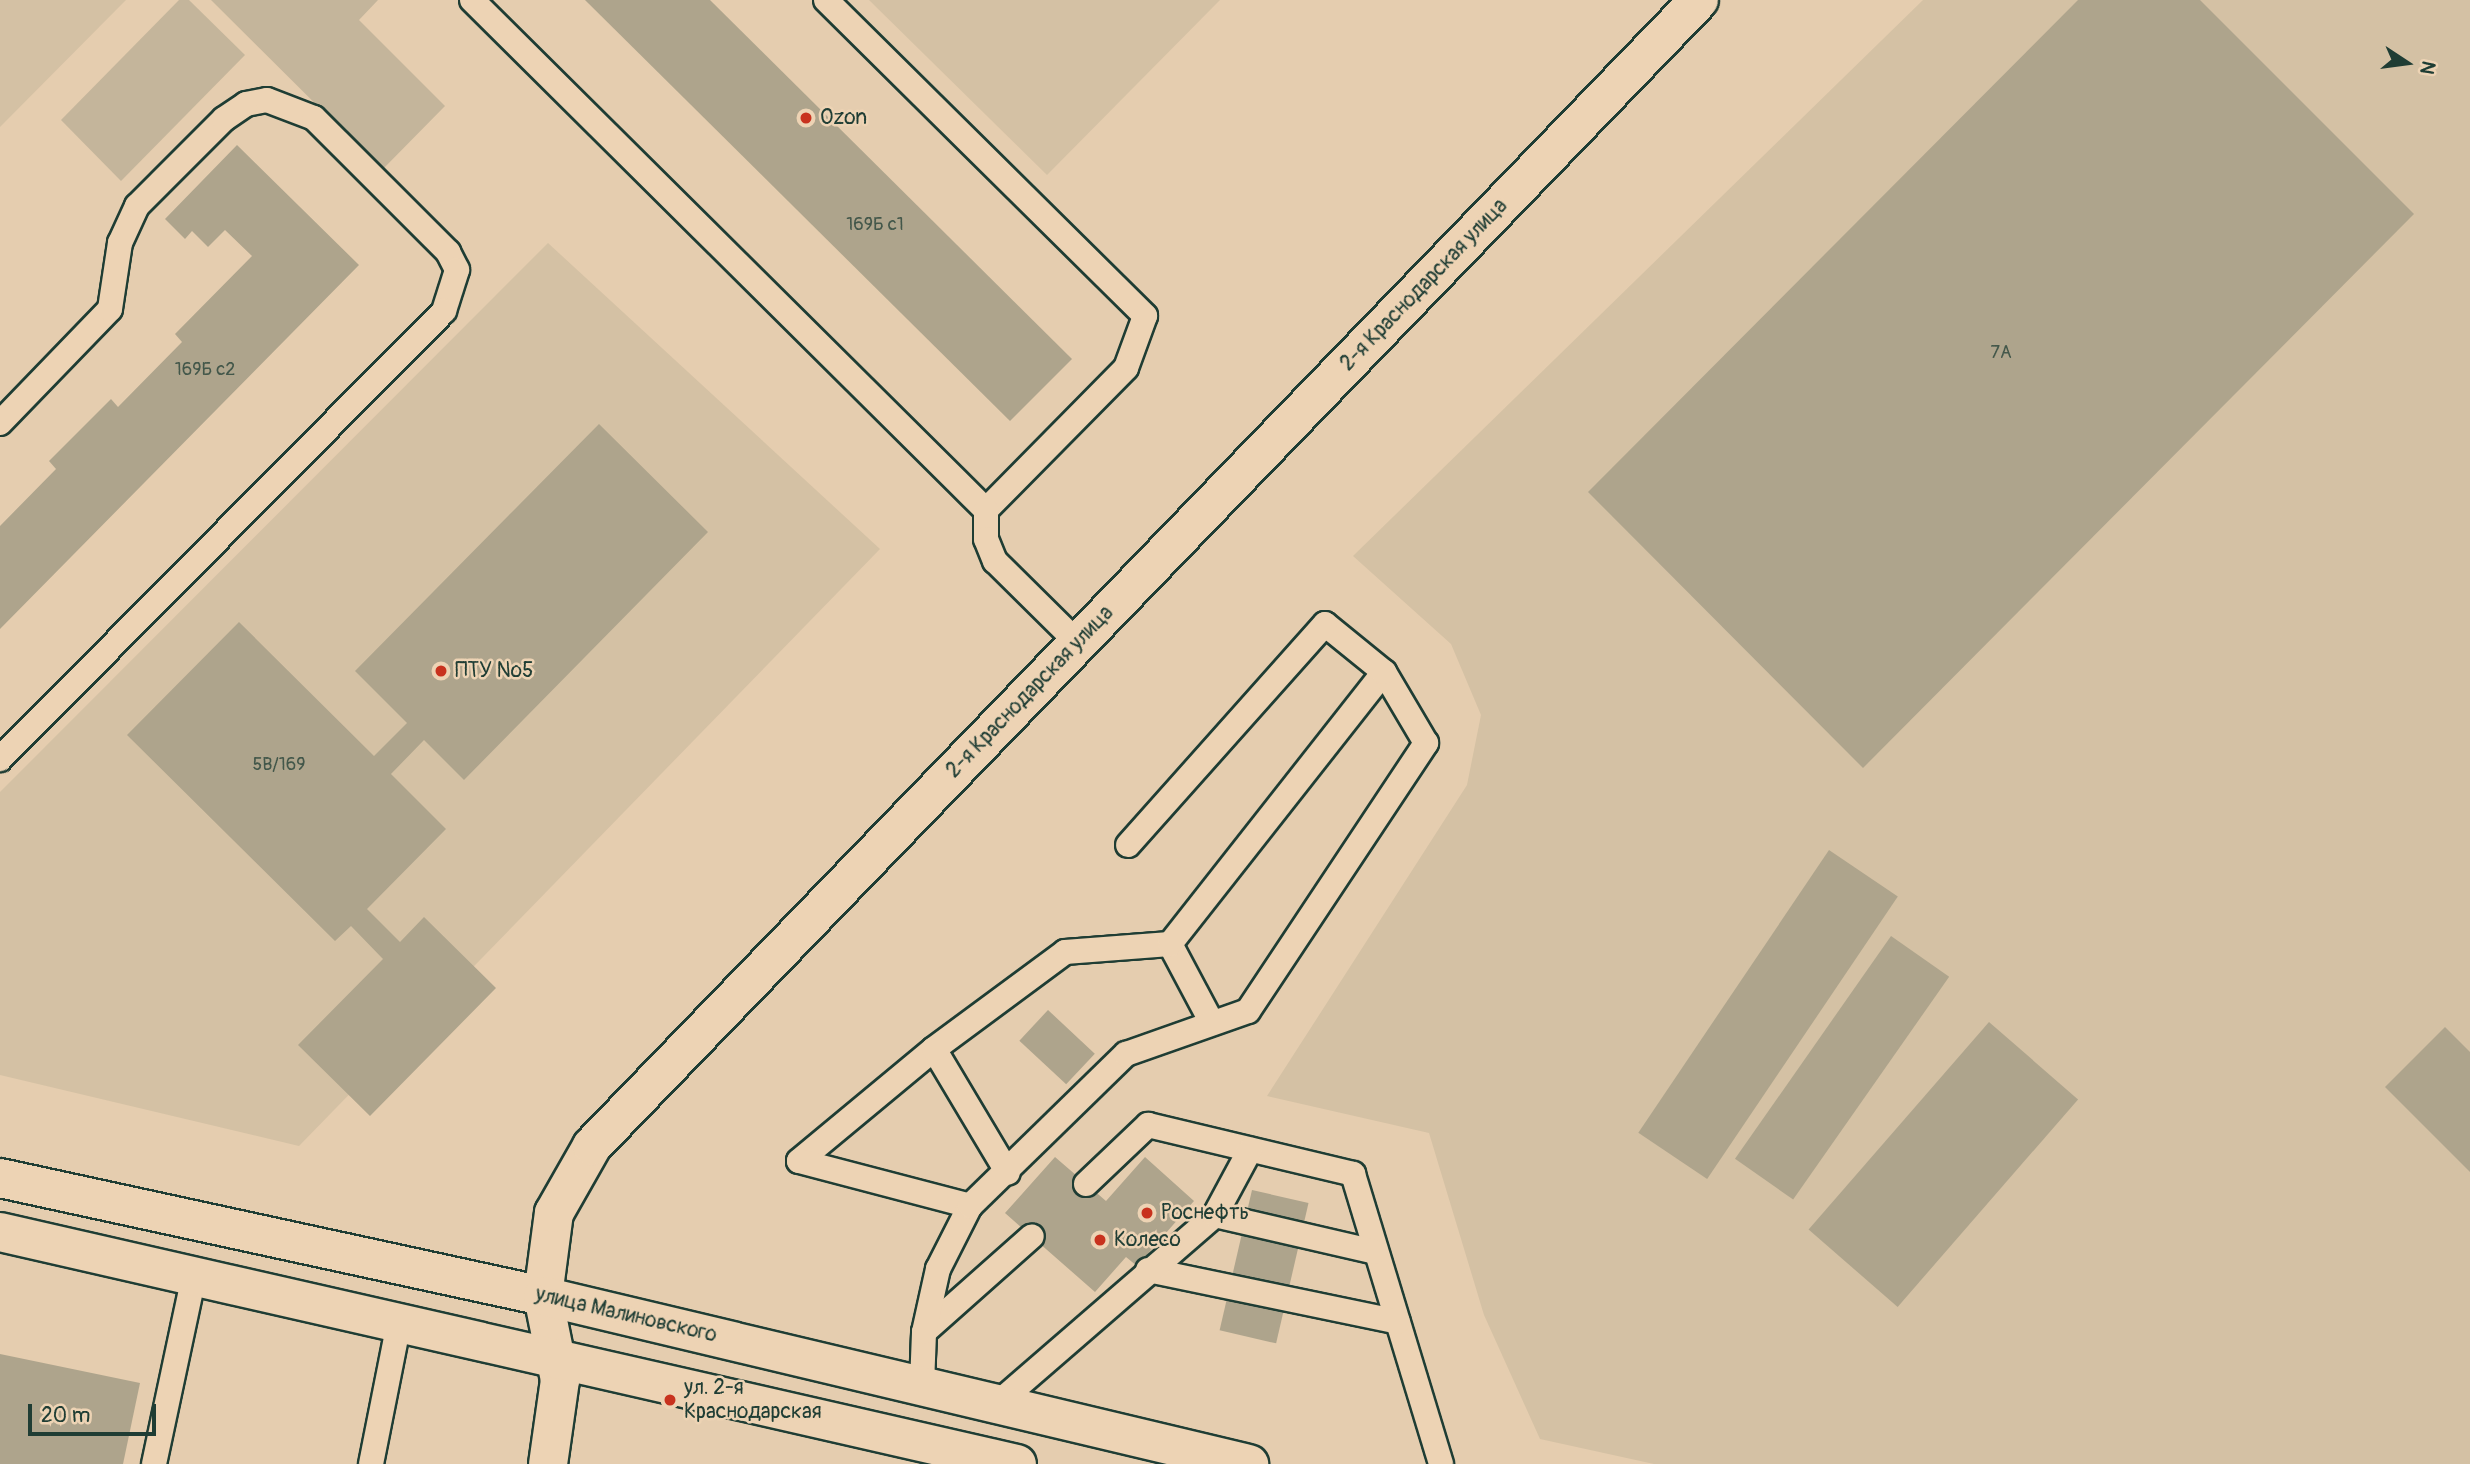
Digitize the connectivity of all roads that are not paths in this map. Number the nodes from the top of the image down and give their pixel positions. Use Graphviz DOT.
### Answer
graph roads {
  1 [pos="472,0"];
  2 [pos="826,0"];
  3 [pos="1699,0"];
  4 [pos="0,423"];
  5 [pos="986,510"];
  6 [pos="1078,643"];
  7 [pos="1384,672"];
  8 [pos="0,759"];
  9 [pos="1128,845"];
  10 [pos="1170,944"];
  11 [pos="1213,1023"];
  12 [pos="934,1049"];
  13 [pos="1250,1150"];
  14 [pos="1008,1173"];
  15 [pos="0,1178"];
  16 [pos="1086,1184"];
  17 [pos="970,1206"];
  18 [pos="1215,1215"];
  19 [pos="0,1232"];
  20 [pos="1032,1236"];
  21 [pos="1375,1252"];
  22 [pos="1148,1270"];
  23 [pos="194,1276"];
  24 [pos="544,1296"];
  25 [pos="399,1322"];
  26 [pos="1398,1322"];
  27 [pos="924,1332"];
  28 [pos="557,1356"];
  29 [pos="922,1385"];
  30 [pos="998,1403"];
  31 [pos="154,1464"];
  32 [pos="371,1464"];
  33 [pos="548,1464"];
  34 [pos="1017,1464"];
  35 [pos="1249,1464"];
  36 [pos="1441,1464"];
  1 -- 5 [label="lane"];
  2 -- 5 [label="lane"];
  3 -- 6 [label="main road, 2-я Краснодарская улица"];
  4 -- 8 [label="lane"];
  5 -- 6 [label="lane"];
  6 -- 24 [label="main road, 2-я Краснодарская улица"];
  7 -- 9 [label="lane"];
  7 -- 10 [label="lane"];
  7 -- 11 [label="lane"];
  10 -- 11 [label="lane"];
  10 -- 12 [label="lane"];
  11 -- 14 [label="lane"];
  12 -- 14 [label="lane"];
  12 -- 17 [label="lane"];
  13 -- 16 [label="lane"];
  13 -- 18 [label="lane"];
  13 -- 21 [label="lane"];
  14 -- 17 [label="lane"];
  15 -- 24 [label="main road, улица Малиновского"];
  17 -- 27 [label="lane"];
  18 -- 21 [label="lane"];
  18 -- 22 [label="lane"];
  19 -- 23 [label="main road"];
  20 -- 27 [label="lane"];
  21 -- 26 [label="lane"];
  22 -- 26 [label="lane"];
  22 -- 30 [label="lane"];
  23 -- 25 [label="main road"];
  23 -- 31 [label="lane"];
  24 -- 28 [label="main road, 2-я Краснодарская улица"];
  24 -- 29 [label="main road, улица Малиновского"];
  25 -- 28 [label="main road"];
  25 -- 32 [label="lane"];
  26 -- 36 [label="lane"];
  27 -- 29 [label="lane"];
  28 -- 33 [label="main road, 2-я Краснодарская улица"];
  28 -- 34 [label="main road"];
  29 -- 30 [label="main road, улица Малиновского"];
  30 -- 35 [label="main road, улица Малиновского"];
}
